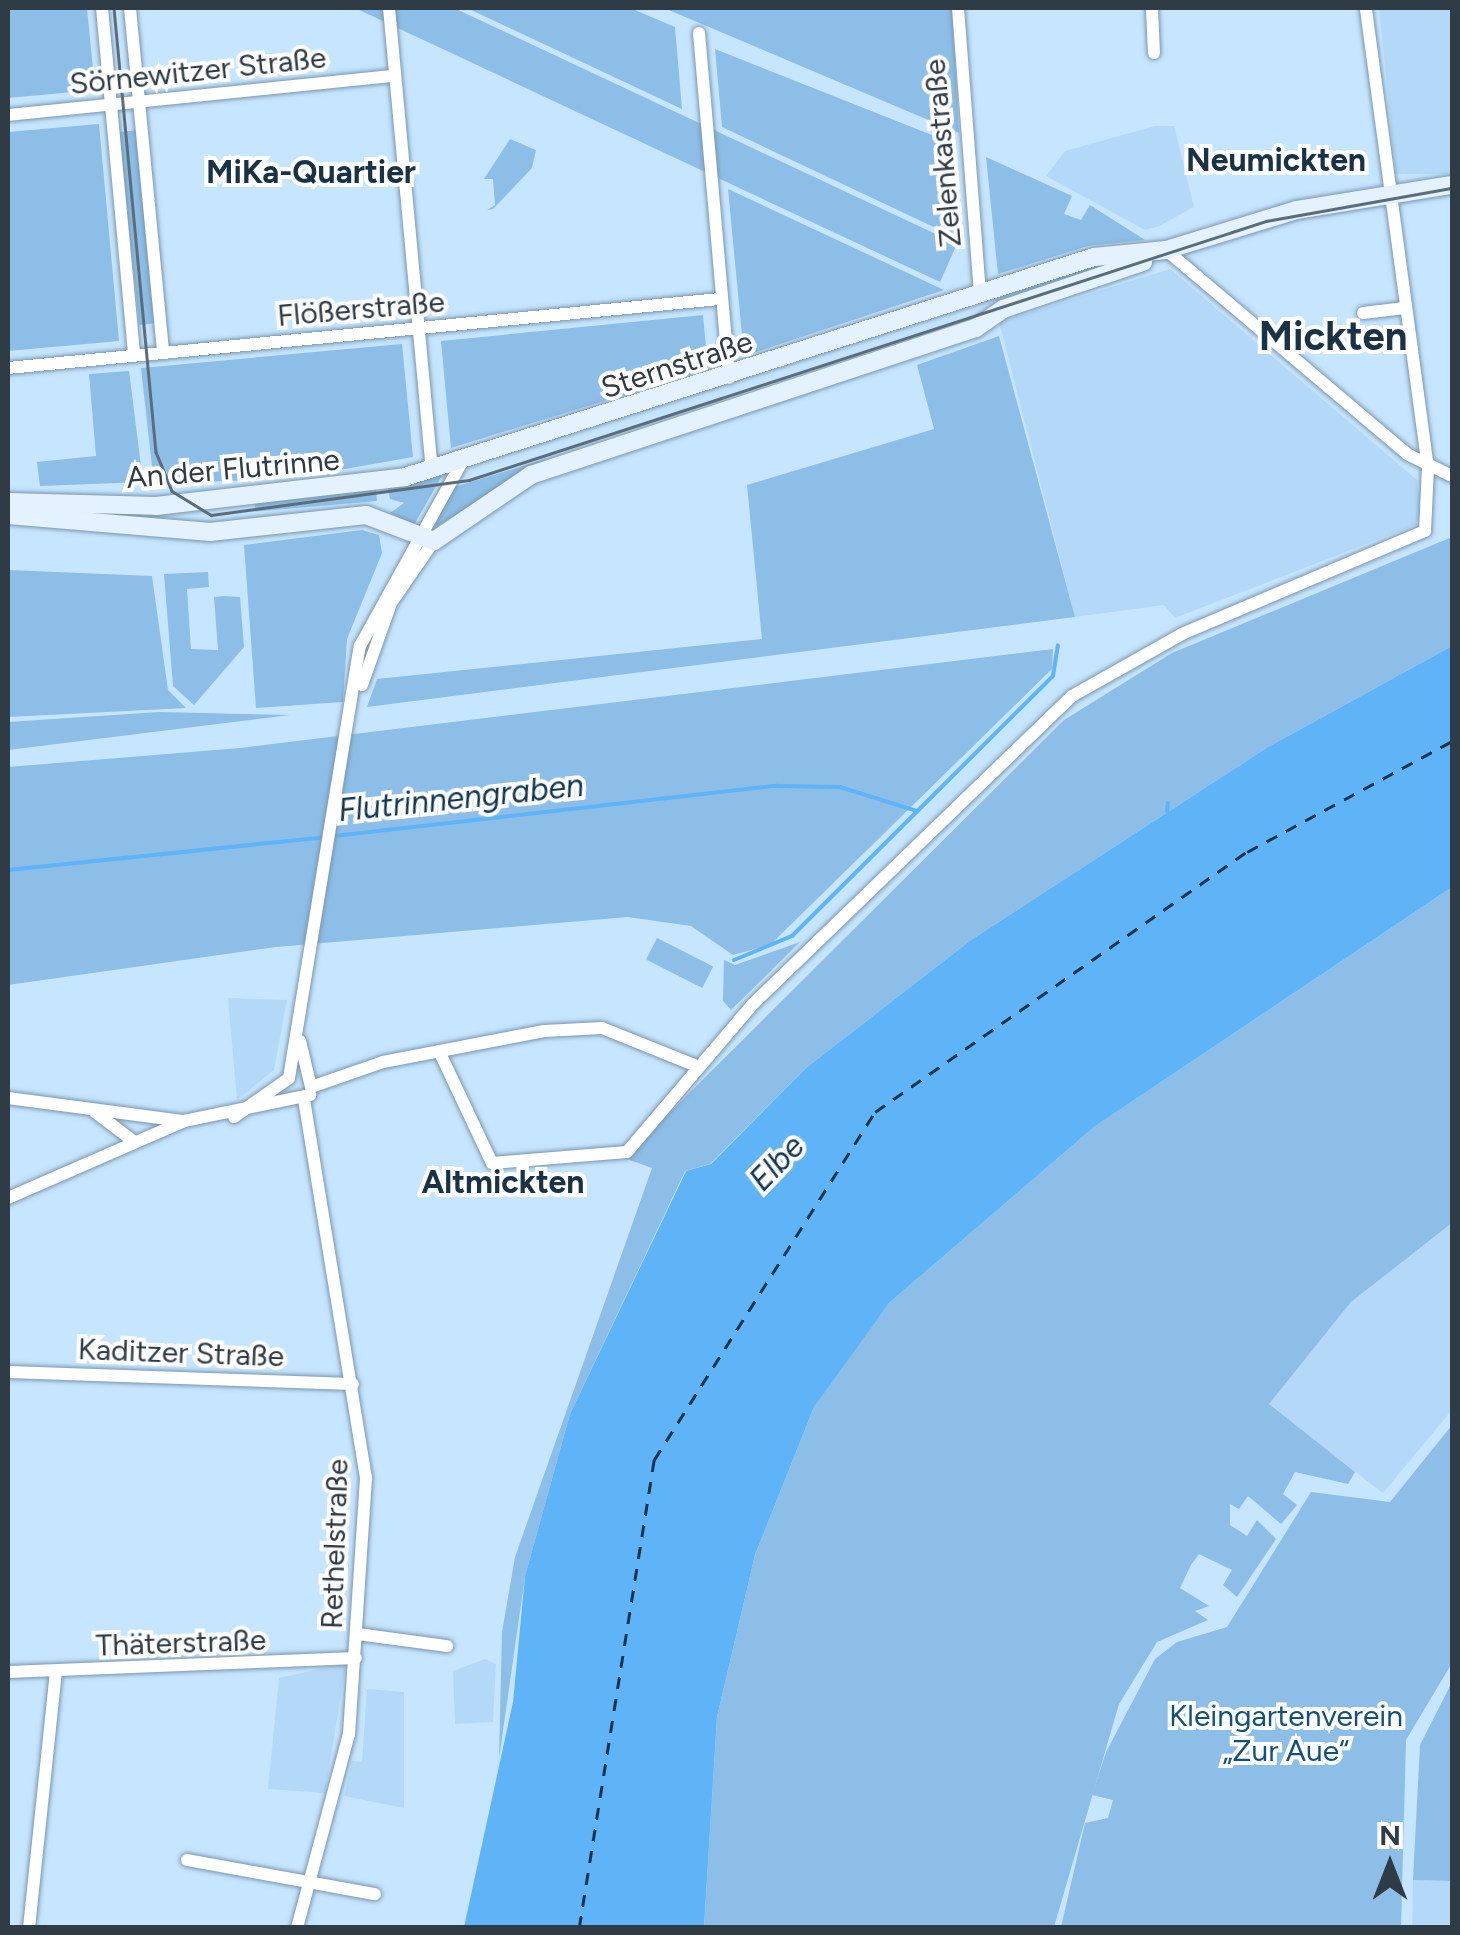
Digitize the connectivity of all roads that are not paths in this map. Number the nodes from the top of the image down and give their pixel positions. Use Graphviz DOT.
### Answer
graph roads {
  1 [pos="102,8"];
  2 [pos="130,8"];
  3 [pos="389,8"];
  4 [pos="958,8"];
  5 [pos="1152,8"];
  6 [pos="1366,8"];
  7 [pos="699,33"];
  8 [pos="1154,53"];
  9 [pos="393,76"];
  10 [pos="139,102"];
  11 [pos="110,105"];
  12 [pos="8,115"];
  13 [pos="1452,185"];
  14 [pos="1389,195"];
  15 [pos="1166,250"];
  16 [pos="980,294"];
  17 [pos="719,299"];
  18 [pos="1405,308"];
  19 [pos="1363,314"];
  20 [pos="417,330"];
  21 [pos="163,352"];
  22 [pos="134,354"];
  23 [pos="8,368"];
  24 [pos="728,378"];
  25 [pos="736,408"];
  26 [pos="462,462"];
  27 [pos="432,468"];
  28 [pos="1428,468"];
  29 [pos="1452,476"];
  30 [pos="8,502"];
  31 [pos="8,515"];
  32 [pos="425,537"];
  33 [pos="438,1051"];
  34 [pos="694,1065"];
  35 [pos="297,1082"];
  36 [pos="8,1098"];
  37 [pos="297,1101"];
  38 [pos="92,1109"];
  39 [pos="234,1117"];
  40 [pos="184,1122"];
  41 [pos="133,1142"];
  42 [pos="8,1198"];
  43 [pos="8,1372"];
  44 [pos="353,1384"];
  45 [pos="358,1634"];
  46 [pos="446,1646"];
  47 [pos="356,1658"];
  48 [pos="56,1671"];
  49 [pos="8,1672"];
  50 [pos="188,1860"];
  51 [pos="312,1877"];
  52 [pos="375,1894"];
  53 [pos="29,1928"];
  54 [pos="297,1928"];
  1 -- 11 [label="street"];
  2 -- 10 [label="street"];
  3 -- 9 [label="street"];
  4 -- 16 [label="street, Zelenkastraße"];
  5 -- 8 [label="street"];
  6 -- 14 [label="street"];
  7 -- 17 [label="street"];
  9 -- 10 [label="street, Sörnewitzer Straße"];
  9 -- 20 [label="street"];
  10 -- 11 [label="street, Sörnewitzer Straße"];
  10 -- 21 [label="street"];
  11 -- 12 [label="street, Sörnewitzer Straße"];
  11 -- 22 [label="street"];
  13 -- 14 [label="street, Sternstraße"];
  14 -- 15 [label="street, Sternstraße"];
  14 -- 18 [label="street"];
  15 -- 16 [label="street, Sternstraße"];
  15 -- 25 [label="street, Sternstraße"];
  15 -- 28 [label="street"];
  16 -- 24 [label="street, Sternstraße"];
  17 -- 20 [label="street, Flößerstraße"];
  17 -- 24 [label="street"];
  18 -- 19 [label="street"];
  18 -- 28 [label="street"];
  20 -- 21 [label="street, Flößerstraße"];
  20 -- 27 [label="street"];
  21 -- 22 [label="street, Flößerstraße"];
  22 -- 23 [label="street, Flößerstraße"];
  24 -- 25 [label="street"];
  24 -- 26 [label="street, Sternstraße"];
  25 -- 32 [label="street, Sternstraße"];
  26 -- 27 [label="street, An der Flutrinne"];
  26 -- 32 [label="street, Sternstraße"];
  27 -- 30 [label="street, An der Flutrinne"];
  28 -- 29 [label="street"];
  28 -- 34 [label="street"];
  31 -- 32 [label="street, An der Flutrinne"];
  32 -- 35 [label="street, Sternstraße"];
  33 -- 34 [label="street"];
  33 -- 34 [label="street"];
  33 -- 35 [label="street"];
  35 -- 37 [label="street"];
  35 -- 37 [label="street, Sternstraße"];
  35 -- 39 [label="street"];
  36 -- 38 [label="street"];
  37 -- 39 [label="street"];
  37 -- 44 [label="street, Rethelstraße"];
  38 -- 40 [label="street"];
  38 -- 41 [label="street"];
  39 -- 40 [label="street"];
  40 -- 41 [label="street"];
  41 -- 42 [label="street"];
  43 -- 44 [label="street, Kaditzer Straße"];
  44 -- 45 [label="street, Rethelstraße"];
  45 -- 46 [label="street"];
  45 -- 47 [label="street, Rethelstraße"];
  47 -- 48 [label="street, Thäterstraße"];
  47 -- 51 [label="street, Rethelstraße"];
  48 -- 49 [label="street, Thäterstraße"];
  48 -- 53 [label="street"];
  50 -- 51 [label="street"];
  51 -- 52 [label="street"];
  51 -- 54 [label="street, Rethelstraße"];
}
